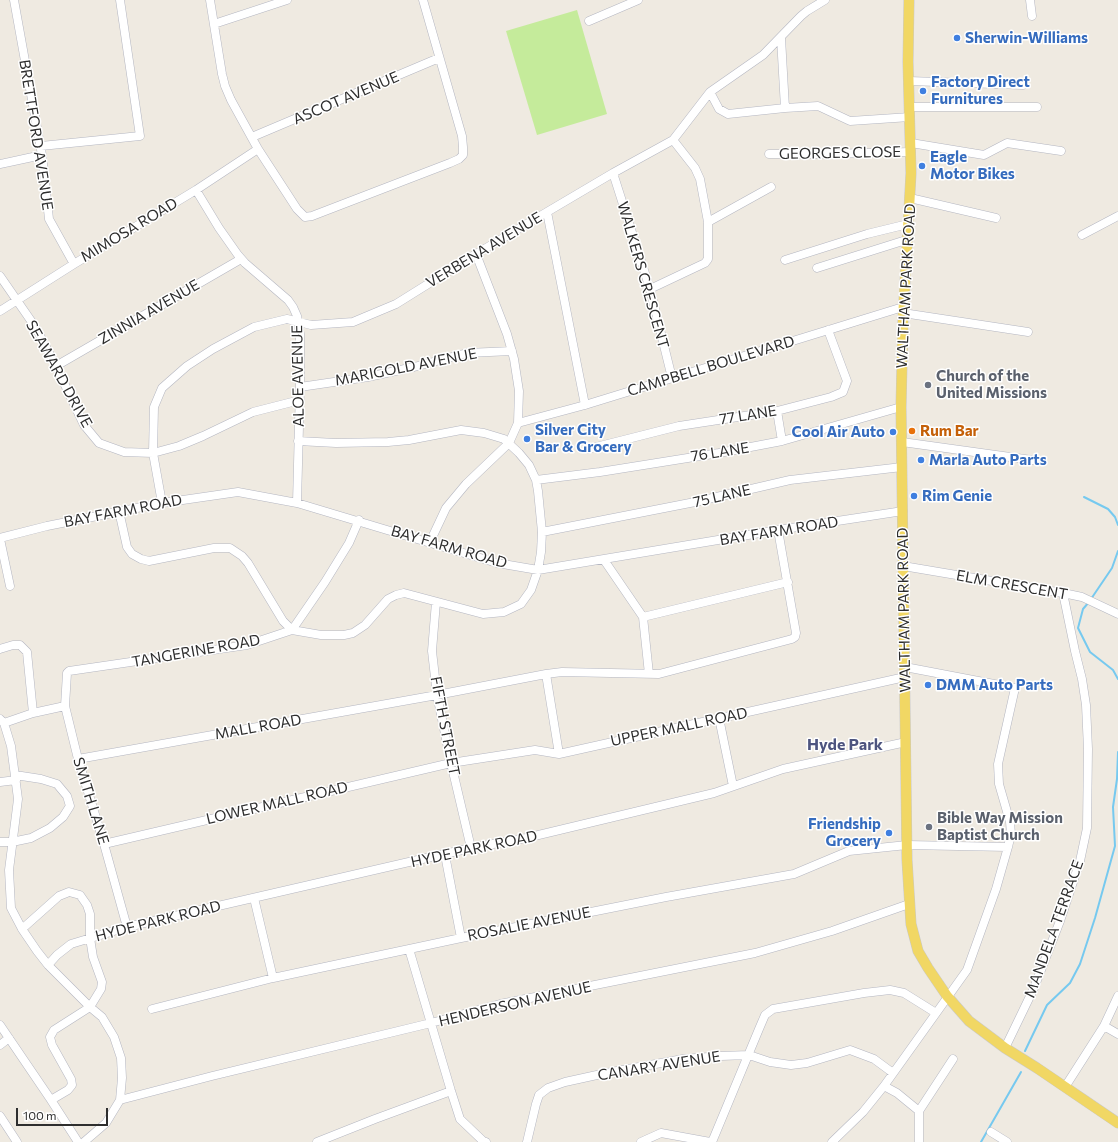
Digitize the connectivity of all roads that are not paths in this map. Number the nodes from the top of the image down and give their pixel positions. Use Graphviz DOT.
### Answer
graph roads {
  1 [pos="14,0"];
  2 [pos="120,0"];
  3 [pos="210,0"];
  4 [pos="287,0"];
  5 [pos="422,0"];
  6 [pos="638,0"];
  7 [pos="825,0"];
  8 [pos="909,0"];
  9 [pos="1030,0"];
  10 [pos="1032,16"];
  11 [pos="589,21"];
  12 [pos="214,24"];
  13 [pos="781,38"];
  14 [pos="440,58"];
  15 [pos="909,81"];
  16 [pos="1023,85"];
  17 [pos="710,92"];
  18 [pos="1037,107"];
  19 [pos="785,108"];
  20 [pos="910,112"];
  21 [pos="252,137"];
  22 [pos="673,140"];
  23 [pos="41,146"];
  24 [pos="911,147"];
  25 [pos="258,150"];
  26 [pos="1061,151"];
  27 [pos="769,154"];
  28 [pos="42,155"];
  29 [pos="0,164"];
  30 [pos="613,173"];
  31 [pos="771,187"];
  32 [pos="196,190"];
  33 [pos="910,198"];
  34 [pos="546,212"];
  35 [pos="1118,216"];
  36 [pos="996,218"];
  37 [pos="708,222"];
  38 [pos="908,224"];
  39 [pos="1082,235"];
  40 [pos="906,240"];
  41 [pos="476,254"];
  42 [pos="241,259"];
  43 [pos="785,260"];
  44 [pos="74,264"];
  45 [pos="817,268"];
  46 [pos="0,276"];
  47 [pos="650,289"];
  48 [pos="16,301"];
  49 [pos="903,310"];
  50 [pos="0,311"];
  51 [pos="299,322"];
  52 [pos="828,330"];
  53 [pos="1028,332"];
  54 [pos="512,351"];
  55 [pos="56,366"];
  56 [pos="672,378"];
  57 [pos="300,387"];
  58 [pos="300,400"];
  59 [pos="585,405"];
  60 [pos="901,407"];
  61 [pos="777,411"];
  62 [pos="518,423"];
  63 [pos="298,441"];
  64 [pos="782,441"];
  65 [pos="902,442"];
  66 [pos="509,443"];
  67 [pos="588,449"];
  68 [pos="153,453"];
  69 [pos="1039,461"];
  70 [pos="902,467"];
  71 [pos="536,480"];
  72 [pos="162,502"];
  73 [pos="297,503"];
  74 [pos="119,511"];
  75 [pos="903,511"];
  76 [pos="359,520"];
  77 [pos="778,530"];
  78 [pos="542,532"];
  79 [pos="0,539"];
  80 [pos="430,542"];
  81 [pos="604,560"];
  82 [pos="903,566"];
  83 [pos="538,570"];
  84 [pos="788,582"];
  85 [pos="10,586"];
  86 [pos="1063,593"];
  87 [pos="436,602"];
  88 [pos="1118,614"];
  89 [pos="643,617"];
  90 [pos="292,630"];
  91 [pos="0,649"];
  92 [pos="905,672"];
  93 [pos="67,673"];
  94 [pos="546,674"];
  95 [pos="649,674"];
  96 [pos="437,695"];
  97 [pos="65,706"];
  98 [pos="33,713"];
  99 [pos="719,718"];
  100 [pos="3,726"];
  101 [pos="906,742"];
  102 [pos="559,754"];
  103 [pos="78,759"];
  104 [pos="451,763"];
  105 [pos="16,778"];
  106 [pos="0,782"];
  107 [pos="733,786"];
  108 [pos="0,842"];
  109 [pos="12,842"];
  110 [pos="104,844"];
  111 [pos="907,845"];
  112 [pos="1008,847"];
  113 [pos="471,848"];
  114 [pos="445,855"];
  115 [pos="254,898"];
  116 [pos="909,904"];
  117 [pos="127,927"];
  118 [pos="22,929"];
  119 [pos="90,938"];
  120 [pos="461,938"];
  121 [pos="409,949"];
  122 [pos="48,965"];
  123 [pos="273,978"];
  124 [pos="947,996"];
  125 [pos="1118,996"];
  126 [pos="90,1007"];
  127 [pos="152,1009"];
  128 [pos="936,1013"];
  129 [pos="431,1023"];
  130 [pos="0,1025"];
  131 [pos="1104,1026"];
  132 [pos="1118,1034"];
  133 [pos="9,1038"];
  134 [pos="0,1045"];
  135 [pos="1005,1048"];
  136 [pos="749,1055"];
  137 [pos="953,1059"];
  138 [pos="893,1073"];
  139 [pos="884,1086"];
  140 [pos="1065,1087"];
  141 [pos="451,1091"];
  142 [pos="51,1100"];
  143 [pos="120,1100"];
  144 [pos="919,1111"];
  145 [pos="0,1116"];
  146 [pos="1118,1123"];
  147 [pos="991,1132"];
  148 [pos="17,1142"];
  149 [pos="78,1142"];
  150 [pos="84,1142"];
  151 [pos="317,1142"];
  152 [pos="486,1142"];
  153 [pos="527,1142"];
  154 [pos="642,1142"];
  155 [pos="711,1142"];
  156 [pos="832,1142"];
  157 [pos="919,1142"];
  158 [pos="1007,1142"];
  1 -- 23 [label="street, BRETTFORD AVENUE"];
  2 -- 23 [label="street"];
  3 -- 12 [label="street"];
  4 -- 12 [label="street"];
  5 -- 14 [label="street"];
  6 -- 11 [label="street"];
  7 -- 13 [label="street, VERBENA AVENUE"];
  8 -- 15 [label="main road, WALTHAM PARK ROAD"];
  9 -- 10 [label="street"];
  12 -- 21 [label="street"];
  13 -- 17 [label="street, VERBENA AVENUE"];
  13 -- 19 [label="street"];
  14 -- 21 [label="street, ASCOT AVENUE"];
  14 -- 25 [label="street"];
  15 -- 16 [label="street"];
  15 -- 20 [label="main road, WALTHAM PARK ROAD"];
  17 -- 19 [label="street"];
  17 -- 22 [label="street, VERBENA AVENUE"];
  18 -- 20 [label="street"];
  19 -- 20 [label="street"];
  20 -- 24 [label="main road, WALTHAM PARK ROAD"];
  21 -- 25 [label="street"];
  22 -- 30 [label="street, VERBENA AVENUE"];
  22 -- 37 [label="street"];
  23 -- 28 [label="street, BRETTFORD AVENUE"];
  24 -- 26 [label="street, GEORGES CLOSE"];
  24 -- 27 [label="street, GEORGES CLOSE"];
  24 -- 33 [label="main road, WALTHAM PARK ROAD"];
  25 -- 32 [label="street, MIMOSA ROAD"];
  28 -- 29 [label="street"];
  28 -- 44 [label="street, BRETTFORD AVENUE"];
  30 -- 34 [label="street, VERBENA AVENUE"];
  30 -- 47 [label="street, WALKERS CRESCENT"];
  31 -- 37 [label="street"];
  32 -- 42 [label="street, ALOE AVENUE"];
  32 -- 44 [label="street, MIMOSA ROAD"];
  33 -- 36 [label="street"];
  33 -- 38 [label="main road, WALTHAM PARK ROAD"];
  34 -- 41 [label="street, VERBENA AVENUE"];
  34 -- 59 [label="street"];
  35 -- 39 [label="street"];
  37 -- 47 [label="street"];
  38 -- 40 [label="main road, WALTHAM PARK ROAD"];
  38 -- 43 [label="street"];
  40 -- 45 [label="street"];
  40 -- 49 [label="main road, WALTHAM PARK ROAD"];
  41 -- 51 [label="street, VERBENA AVENUE"];
  41 -- 54 [label="street"];
  42 -- 51 [label="street, ALOE AVENUE"];
  42 -- 55 [label="street, ZINNIA AVENUE"];
  44 -- 48 [label="street, MIMOSA ROAD"];
  46 -- 48 [label="street, SEAWARD DRIVE"];
  47 -- 56 [label="street, WALKERS CRESCENT"];
  48 -- 50 [label="street, MIMOSA ROAD"];
  48 -- 55 [label="street, SEAWARD DRIVE"];
  49 -- 52 [label="street, CAMPBELL BOULEVARD"];
  49 -- 53 [label="street"];
  49 -- 60 [label="main road, WALTHAM PARK ROAD"];
  51 -- 57 [label="street, ALOE AVENUE"];
  51 -- 68 [label="street, VERBENA AVENUE"];
  52 -- 56 [label="street, CAMPBELL BOULEVARD"];
  52 -- 61 [label="street, 77 LANE"];
  54 -- 57 [label="street, MARIGOLD AVENUE"];
  54 -- 62 [label="street"];
  55 -- 68 [label="street, SEAWARD DRIVE"];
  56 -- 59 [label="street, CAMPBELL BOULEVARD"];
  57 -- 58 [label="street, ALOE AVENUE"];
  58 -- 63 [label="street, ALOE AVENUE"];
  58 -- 68 [label="street, SEAWARD DRIVE"];
  59 -- 62 [label="street, CAMPBELL BOULEVARD"];
  60 -- 64 [label="street, 76 LANE"];
  60 -- 65 [label="main road, WALTHAM PARK ROAD"];
  61 -- 64 [label="street"];
  61 -- 67 [label="street, 77 LANE"];
  62 -- 66 [label="street"];
  63 -- 66 [label="street"];
  63 -- 73 [label="street, ALOE AVENUE"];
  64 -- 71 [label="street, 76 LANE"];
  65 -- 69 [label="street"];
  65 -- 70 [label="main road, WALTHAM PARK ROAD"];
  66 -- 71 [label="street"];
  66 -- 80 [label="street"];
  68 -- 72 [label="street"];
  70 -- 75 [label="main road, WALTHAM PARK ROAD"];
  70 -- 78 [label="street, 75 LANE"];
  71 -- 78 [label="street"];
  72 -- 73 [label="street, BAY FARM ROAD"];
  72 -- 74 [label="street, BAY FARM ROAD"];
  73 -- 76 [label="street, BAY FARM ROAD"];
  74 -- 79 [label="street, BAY FARM ROAD"];
  74 -- 90 [label="street"];
  75 -- 77 [label="street, BAY FARM ROAD"];
  75 -- 82 [label="main road, WALTHAM PARK ROAD"];
  76 -- 80 [label="street, BAY FARM ROAD"];
  76 -- 90 [label="street"];
  77 -- 81 [label="street, BAY FARM ROAD"];
  77 -- 84 [label="street, MALL ROAD"];
  78 -- 83 [label="street"];
  79 -- 85 [label="street"];
  80 -- 83 [label="street, BAY FARM ROAD"];
  81 -- 83 [label="street, BAY FARM ROAD"];
  81 -- 89 [label="street"];
  82 -- 86 [label="street, ELM CRESCENT"];
  82 -- 92 [label="main road, WALTHAM PARK ROAD"];
  83 -- 87 [label="street"];
  84 -- 89 [label="street"];
  84 -- 95 [label="street, MALL ROAD"];
  86 -- 88 [label="street, ELM CRESCENT"];
  86 -- 135 [label="street, MANDELA TERRACE"];
  87 -- 90 [label="street"];
  87 -- 96 [label="street, FIFTH STREET"];
  89 -- 95 [label="street"];
  90 -- 93 [label="street, TANGERINE ROAD"];
  91 -- 98 [label="street"];
  92 -- 99 [label="street, UPPER MALL ROAD"];
  92 -- 101 [label="main road, WALTHAM PARK ROAD"];
  92 -- 112 [label="street"];
  93 -- 97 [label="street, SMITH LANE"];
  94 -- 95 [label="street, MALL ROAD"];
  94 -- 96 [label="street, MALL ROAD"];
  94 -- 102 [label="street"];
  96 -- 103 [label="street, MALL ROAD"];
  96 -- 104 [label="street, FIFTH STREET"];
  97 -- 98 [label="street"];
  97 -- 103 [label="street, SMITH LANE"];
  98 -- 100 [label="street"];
  99 -- 102 [label="street, UPPER MALL ROAD"];
  99 -- 107 [label="street"];
  100 -- 105 [label="street"];
  101 -- 107 [label="street, HYDE PARK ROAD"];
  101 -- 111 [label="main road, WALTHAM PARK ROAD"];
  102 -- 104 [label="street, UPPER MALL ROAD"];
  103 -- 110 [label="street, SMITH LANE"];
  104 -- 110 [label="street, LOWER MALL ROAD"];
  104 -- 113 [label="street, FIFTH STREET"];
  105 -- 106 [label="street"];
  105 -- 109 [label="street"];
  105 -- 109 [label="street"];
  107 -- 113 [label="street, HYDE PARK ROAD"];
  108 -- 109 [label="street"];
  109 -- 118 [label="street"];
  110 -- 117 [label="street, SMITH LANE"];
  111 -- 112 [label="street, ROSALIE AVENUE"];
  111 -- 116 [label="main road, WALTHAM PARK ROAD"];
  111 -- 120 [label="street, ROSALIE AVENUE"];
  112 -- 124 [label="street"];
  113 -- 114 [label="street, HYDE PARK ROAD"];
  114 -- 115 [label="street, HYDE PARK ROAD"];
  114 -- 120 [label="street"];
  115 -- 117 [label="street, HYDE PARK ROAD"];
  115 -- 123 [label="street"];
  116 -- 124 [label="main road, WALTHAM PARK ROAD"];
  116 -- 129 [label="street, HENDERSON AVENUE"];
  117 -- 119 [label="street, HYDE PARK ROAD"];
  118 -- 119 [label="street"];
  118 -- 122 [label="street"];
  119 -- 122 [label="street, HYDE PARK ROAD"];
  119 -- 126 [label="street"];
  120 -- 121 [label="street, ROSALIE AVENUE"];
  121 -- 123 [label="street, ROSALIE AVENUE"];
  121 -- 129 [label="street"];
  122 -- 126 [label="street"];
  123 -- 127 [label="street, ROSALIE AVENUE"];
  124 -- 128 [label="street"];
  124 -- 135 [label="main road, WALTHAM PARK ROAD"];
  125 -- 131 [label="street"];
  126 -- 142 [label="street"];
  126 -- 143 [label="street"];
  128 -- 136 [label="street"];
  128 -- 138 [label="street"];
  129 -- 141 [label="street"];
  129 -- 143 [label="street, HENDERSON AVENUE"];
  130 -- 133 [label="street"];
  131 -- 132 [label="street"];
  131 -- 140 [label="street"];
  133 -- 134 [label="street"];
  133 -- 142 [label="street"];
  135 -- 140 [label="main road, WALTHAM PARK ROAD"];
  136 -- 138 [label="street, CANARY AVENUE"];
  136 -- 153 [label="street, CANARY AVENUE"];
  136 -- 155 [label="street"];
  137 -- 144 [label="street"];
  138 -- 139 [label="street"];
  139 -- 144 [label="street"];
  139 -- 156 [label="street"];
  140 -- 146 [label="main road, WALTHAM PARK ROAD"];
  141 -- 151 [label="street"];
  141 -- 152 [label="street"];
  142 -- 149 [label="street"];
  143 -- 150 [label="street"];
  144 -- 157 [label="street"];
  145 -- 148 [label="street"];
  147 -- 158 [label="street"];
  154 -- 155 [label="street"];
}
